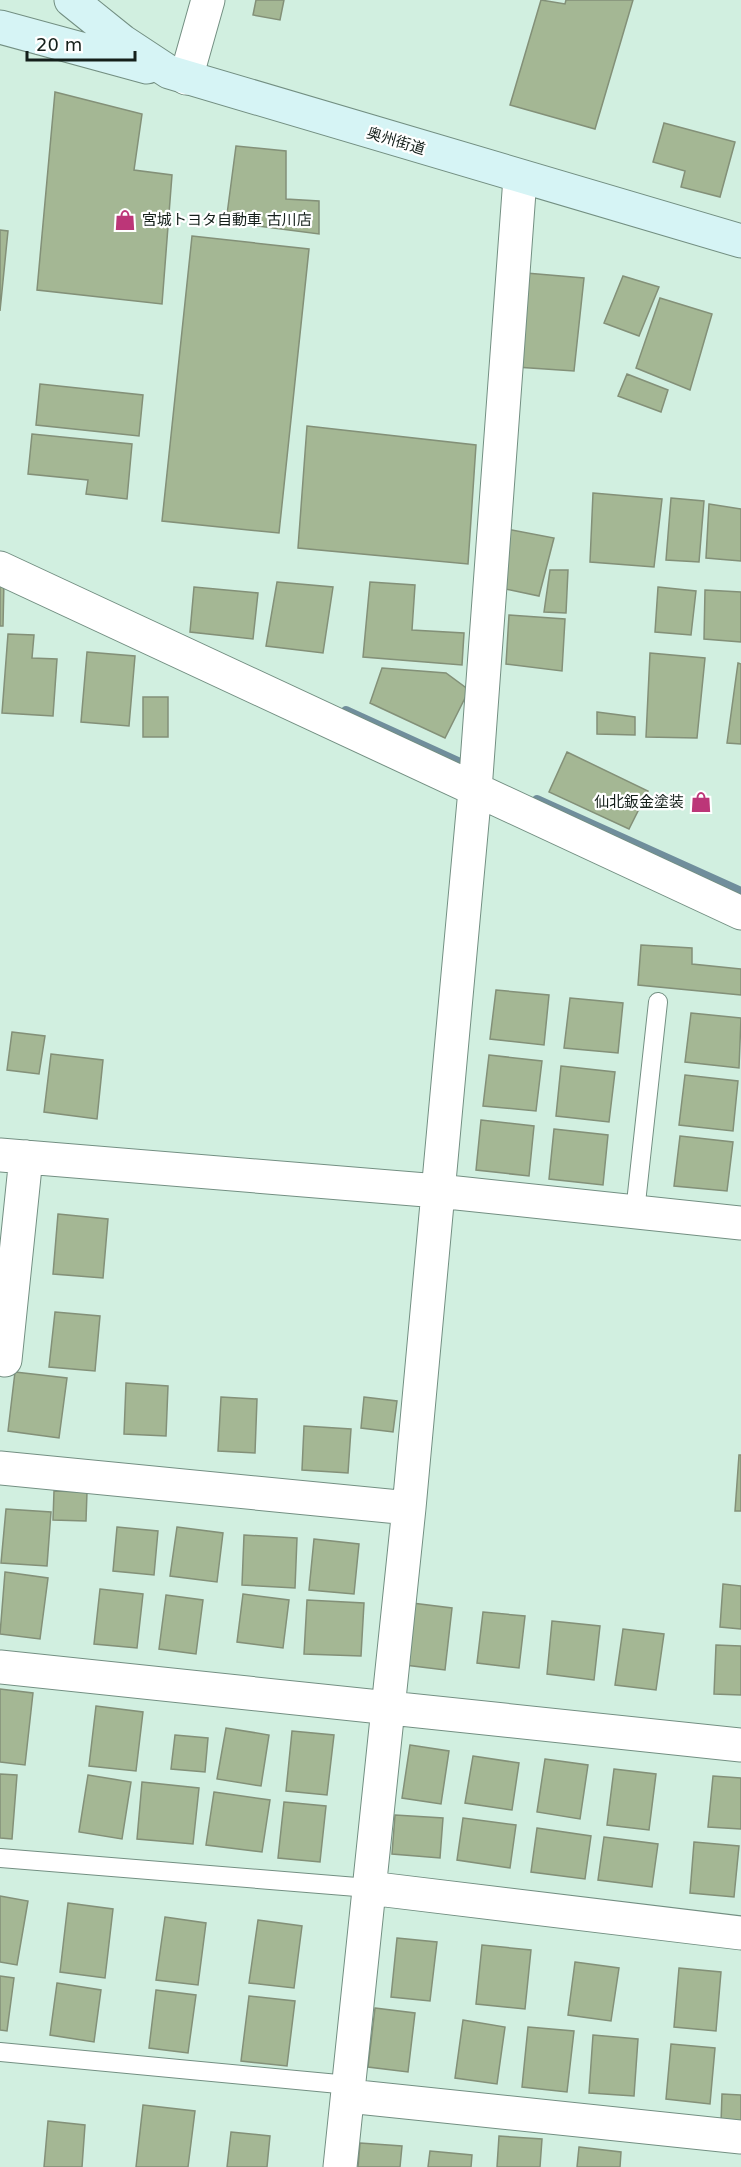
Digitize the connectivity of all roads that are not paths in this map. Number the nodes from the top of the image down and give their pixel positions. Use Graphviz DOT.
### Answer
graph roads {
  1 [pos="8,0"];
  2 [pos="71,0"];
  3 [pos="208,0"];
  4 [pos="0,13"];
  5 [pos="0,27"];
  6 [pos="177,75"];
  7 [pos="520,178"];
  8 [pos="741,241"];
  9 [pos="0,568"];
  10 [pos="475,789"];
  11 [pos="741,912"];
  12 [pos="658,1002"];
  13 [pos="13,1156"];
  14 [pos="438,1191"];
  15 [pos="635,1212"];
  16 [pos="741,1223"];
  17 [pos="5,1360"];
  18 [pos="0,1468"];
  19 [pos="409,1508"];
  20 [pos="0,1667"];
  21 [pos="388,1708"];
  22 [pos="741,1745"];
  23 [pos="0,1858"];
  24 [pos="369,1888"];
  25 [pos="741,1933"];
  26 [pos="0,2052"];
  27 [pos="348,2090"];
  28 [pos="741,2138"];
  29 [pos="340,2167"];
  1 -- 4 [label="street"];
  2 -- 6 [label="street, 奥州街道"];
  3 -- 6 [label="street"];
  5 -- 6 [label="street"];
  6 -- 7 [label="street, 奥州街道"];
  7 -- 8 [label="street, 奥州街道"];
  7 -- 10 [label="street"];
  9 -- 10 [label="street"];
  10 -- 11 [label="street"];
  10 -- 14 [label="street"];
  12 -- 15 [label="lane"];
  13 -- 14 [label="street"];
  13 -- 17 [label="street"];
  14 -- 15 [label="street"];
  14 -- 19 [label="street"];
  15 -- 16 [label="street"];
  18 -- 19 [label="street"];
  19 -- 21 [label="street"];
  20 -- 21 [label="street"];
  21 -- 22 [label="street"];
  21 -- 24 [label="street"];
  23 -- 24 [label="lane"];
  24 -- 25 [label="street"];
  24 -- 27 [label="street"];
  26 -- 27 [label="lane"];
  27 -- 28 [label="street"];
  27 -- 29 [label="street"];
}
